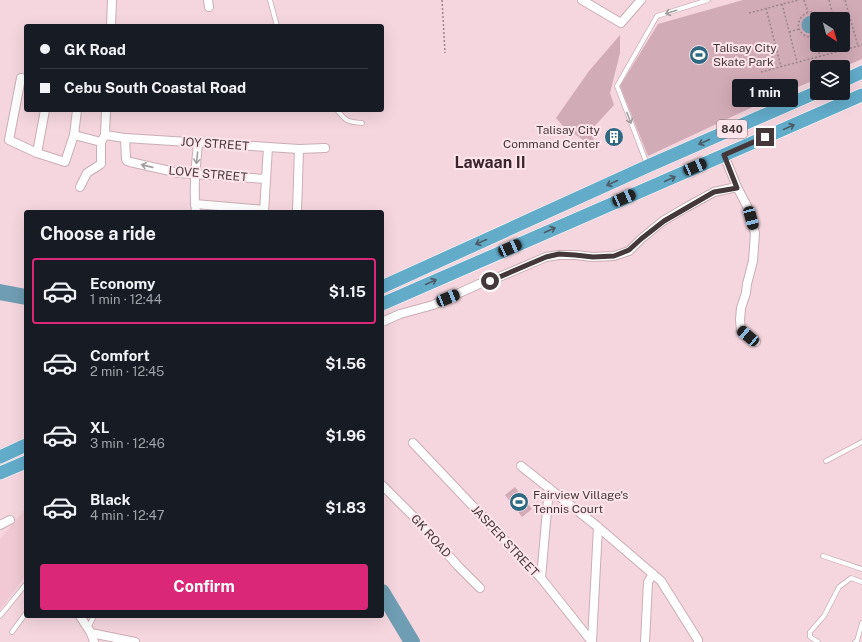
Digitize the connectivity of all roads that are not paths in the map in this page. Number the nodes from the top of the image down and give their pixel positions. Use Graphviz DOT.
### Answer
graph roads {
  1 [pos="112,0"];
  2 [pos="270,0"];
  3 [pos="582,0"];
  4 [pos="708,0"];
  5 [pos="637,1"];
  6 [pos="111,24"];
  7 [pos="276,24"];
  8 [pos="862,72"];
  9 [pos="850,78"];
  10 [pos="24,79"];
  11 [pos="810,95"];
  12 [pos="862,95"];
  13 [pos="45,112"];
  14 [pos="77,112"];
  15 [pos="106,112"];
  16 [pos="338,112"];
  17 [pos="362,123"];
  18 [pos="74,135"];
  19 [pos="103,138"];
  20 [pos="126,138"];
  21 [pos="198,143"];
  22 [pos="268,147"];
  23 [pos="325,148"];
  24 [pos="299,149"];
  25 [pos="37,153"];
  26 [pos="724,155"];
  27 [pos="648,166"];
  28 [pos="195,174"];
  29 [pos="266,179"];
  30 [pos="80,187"];
  31 [pos="737,188"];
  32 [pos="195,208"];
  33 [pos="241,210"];
  34 [pos="264,210"];
  35 [pos="297,210"];
  36 [pos="386,286"];
  37 [pos="384,303"];
  38 [pos="384,321"];
  39 [pos="756,342"];
  40 [pos="862,442"];
  41 [pos="413,443"];
  42 [pos="24,447"];
  43 [pos="3,456"];
  44 [pos="826,461"];
  45 [pos="24,463"];
  46 [pos="521,466"];
  47 [pos="6,471"];
  48 [pos="384,487"];
  49 [pos="549,488"];
  50 [pos="10,520"];
  51 [pos="0,525"];
  52 [pos="598,528"];
  53 [pos="823,556"];
  54 [pos="862,569"];
  55 [pos="653,574"];
  56 [pos="541,578"];
  57 [pos="862,582"];
  58 [pos="24,586"];
  59 [pos="480,588"];
  60 [pos="0,616"];
  61 [pos="24,616"];
  62 [pos="81,618"];
  63 [pos="93,618"];
  64 [pos="862,623"];
  65 [pos="89,631"];
  66 [pos="12,632"];
  67 [pos="94,642"];
  68 [pos="135,642"];
  69 [pos="592,642"];
  70 [pos="645,642"];
  71 [pos="698,642"];
  72 [pos="818,642"];
  73 [pos="855,642"];
  1 -- 6 [label="street"];
  2 -- 7 [label="lane"];
  3 -- 5 [label="street"];
  4 -- 27 [label="lane, one-way"];
  8 -- 9 [label="highway"];
  10 -- 25 [label="street"];
  11 -- 27 [label="highway, 840, one-way"];
  26 -- 12 [label="highway, 840, one-way"];
  13 -- 25 [label="street"];
  14 -- 18 [label="street"];
  15 -- 19 [label="street"];
  16 -- 17 [label="lane"];
  18 -- 19 [label="street, JOY STREET"];
  18 -- 25 [label="street"];
  19 -- 20 [label="street, JOY STREET"];
  19 -- 30 [label="street"];
  20 -- 21 [label="street, JOY STREET"];
  28 -- 20 [label="street, LOVE STREET, one-way"];
  21 -- 22 [label="street, JOY STREET"];
  21 -- 28 [label="street, one-way"];
  22 -- 24 [label="street, JOY STREET"];
  22 -- 29 [label="street"];
  23 -- 24 [label="street, JOY STREET"];
  24 -- 35 [label="street"];
  26 -- 31 [label="street"];
  37 -- 26 [label="highway, 840, one-way"];
  27 -- 36 [label="highway, 840, one-way"];
  28 -- 29 [label="street, LOVE STREET"];
  28 -- 32 [label="street"];
  29 -- 34 [label="street"];
  31 -- 38 [label="street"];
  31 -- 39 [label="street"];
  32 -- 33 [label="street"];
  40 -- 44 [label="lane"];
  41 -- 56 [label="street, JASPER STREET"];
  42 -- 43 [label="highway"];
  45 -- 47 [label="highway"];
  46 -- 49 [label="street"];
  48 -- 59 [label="street, GK ROAD"];
  49 -- 52 [label="street"];
  49 -- 56 [label="street"];
  50 -- 51 [label="street"];
  52 -- 55 [label="street"];
  52 -- 69 [label="street"];
  53 -- 54 [label="lane"];
  55 -- 70 [label="street"];
  55 -- 71 [label="street"];
  56 -- 69 [label="street, JASPER STREET"];
  57 -- 72 [label="lane"];
  58 -- 60 [label="lane"];
  61 -- 66 [label="lane"];
  62 -- 65 [label="street"];
  63 -- 65 [label="lane"];
  64 -- 73 [label="lane"];
  65 -- 67 [label="street"];
  65 -- 68 [label="street"];
}
